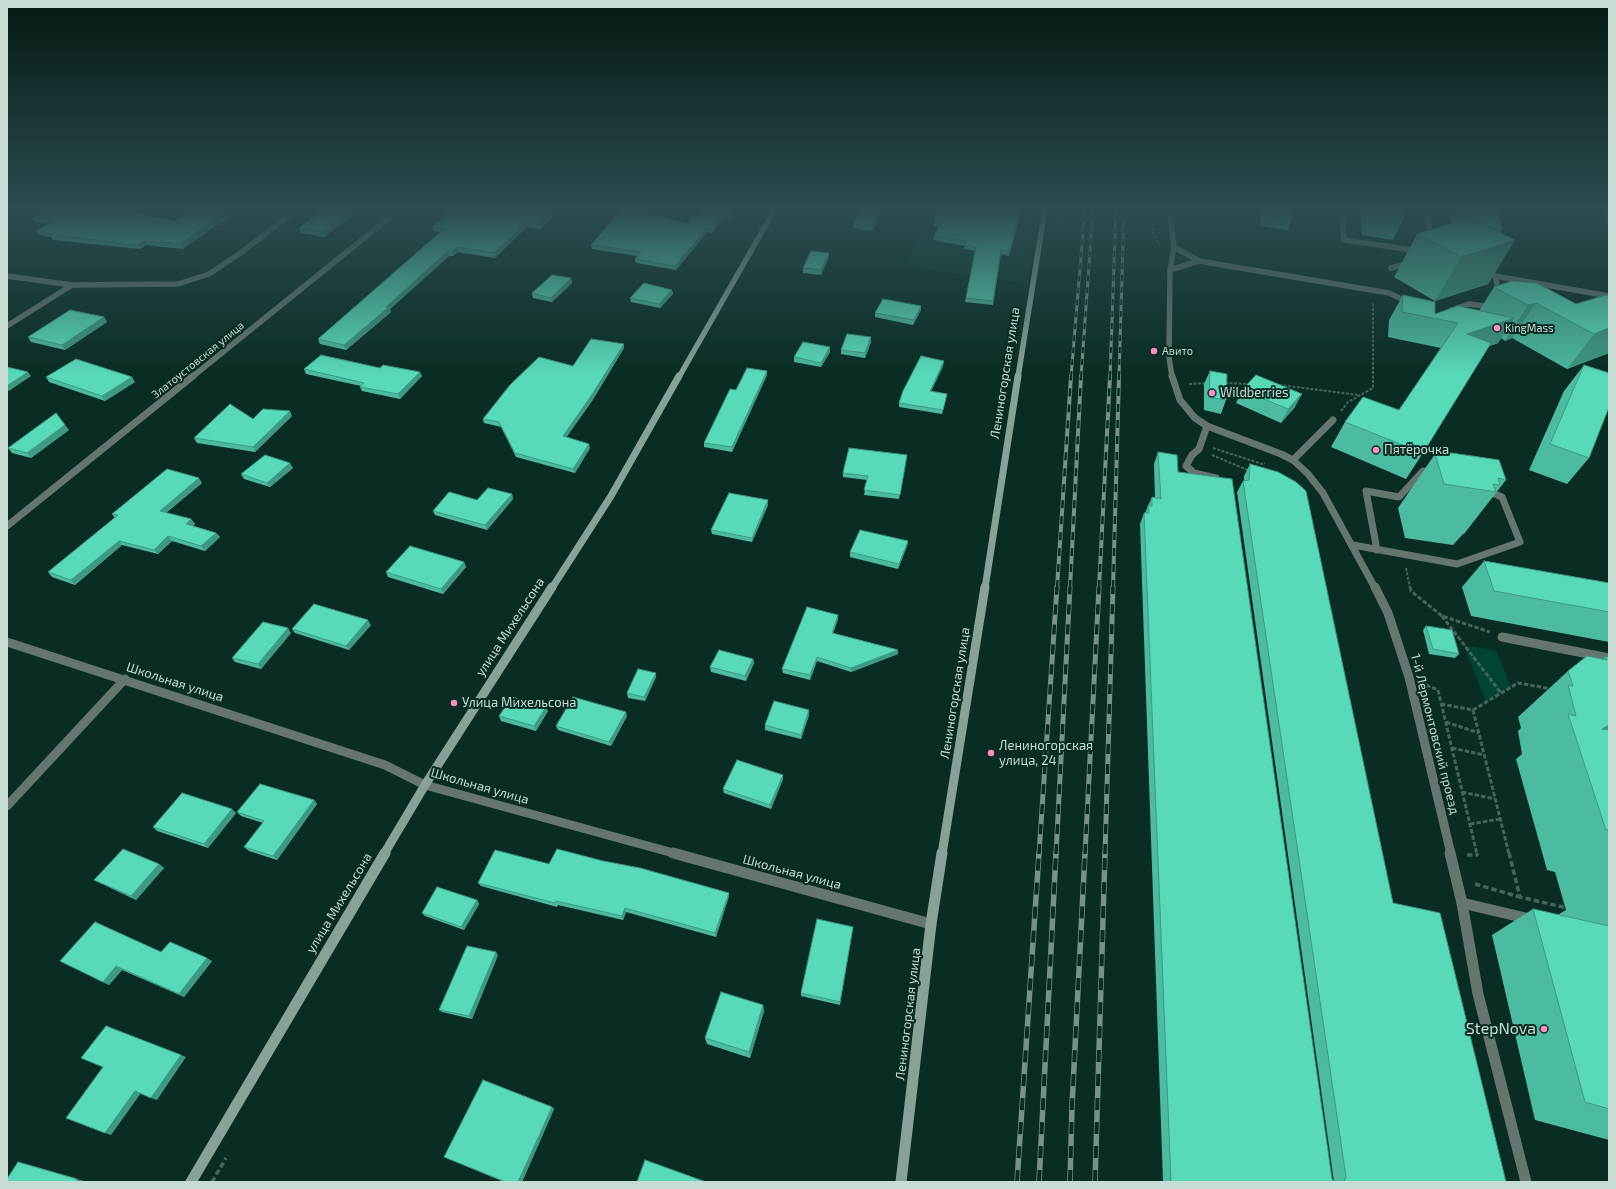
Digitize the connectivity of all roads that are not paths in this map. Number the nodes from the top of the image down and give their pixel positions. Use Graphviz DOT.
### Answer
graph roads {
  1 [pos="223,264"];
  2 [pos="331,264"];
  3 [pos="743,264"];
  4 [pos="1036,264"];
  5 [pos="1171,264"];
  6 [pos="1188,264"];
  7 [pos="1220,264"];
  8 [pos="1403,264"];
  9 [pos="1481,266"];
  10 [pos="1391,268"];
  11 [pos="1170,270"];
  12 [pos="7,276"];
  13 [pos="1495,276"];
  14 [pos="72,285"];
  15 [pos="1609,296"];
  16 [pos="1502,302"];
  17 [pos="1417,307"];
  18 [pos="1496,307"];
  19 [pos="1446,312"];
  20 [pos="7,326"];
  21 [pos="1333,420"];
  22 [pos="1207,426"];
  23 [pos="1293,460"];
  24 [pos="1442,474"];
  25 [pos="1224,479"];
  26 [pos="1475,486"];
  27 [pos="7,526"];
  28 [pos="1353,545"];
  29 [pos="1377,550"];
  30 [pos="1502,637"];
  31 [pos="7,642"];
  32 [pos="1609,658"];
  33 [pos="125,679"];
  34 [pos="425,785"];
  35 [pos="7,806"];
  36 [pos="1462,903"];
  37 [pos="1540,922"];
  38 [pos="932,924"];
  39 [pos="191,1182"];
  40 [pos="900,1182"];
  41 [pos="1526,1182"];
  1 -- 14 [label="street"];
  2 -- 27 [label="street, Златоустовская улица"];
  3 -- 34 [label="street, улица Михельсона"];
  4 -- 38 [label="street, Лениногорская улица"];
  5 -- 11 [label="street, 1-й Лермонтовский проезд"];
  6 -- 11 [label="street"];
  7 -- 17 [label="street"];
  8 -- 10 [label="street"];
  9 -- 13 [label="street"];
  11 -- 22 [label="street, 1-й Лермонтовский проезд"];
  12 -- 14 [label="street"];
  13 -- 15 [label="street"];
  13 -- 16 [label="street"];
  14 -- 20 [label="street"];
  18 -- 19 [label="street"];
  21 -- 23 [label="street"];
  22 -- 23 [label="street, 1-й Лермонтовский проезд"];
  22 -- 25 [label="street"];
  23 -- 28 [label="street, 1-й Лермонтовский проезд"];
  24 -- 29 [label="street"];
  26 -- 29 [label="street"];
  28 -- 29 [label="street"];
  28 -- 36 [label="street, 1-й Лермонтовский проезд"];
  30 -- 32 [label="street"];
  31 -- 33 [label="street, Школьная улица"];
  33 -- 34 [label="street, Школьная улица"];
  33 -- 35 [label="street"];
  34 -- 38 [label="street, Школьная улица"];
  34 -- 39 [label="street, улица Михельсона"];
  36 -- 37 [label="street"];
  36 -- 41 [label="street, 1-й Лермонтовский проезд"];
  38 -- 40 [label="street, Лениногорская улица"];
}
